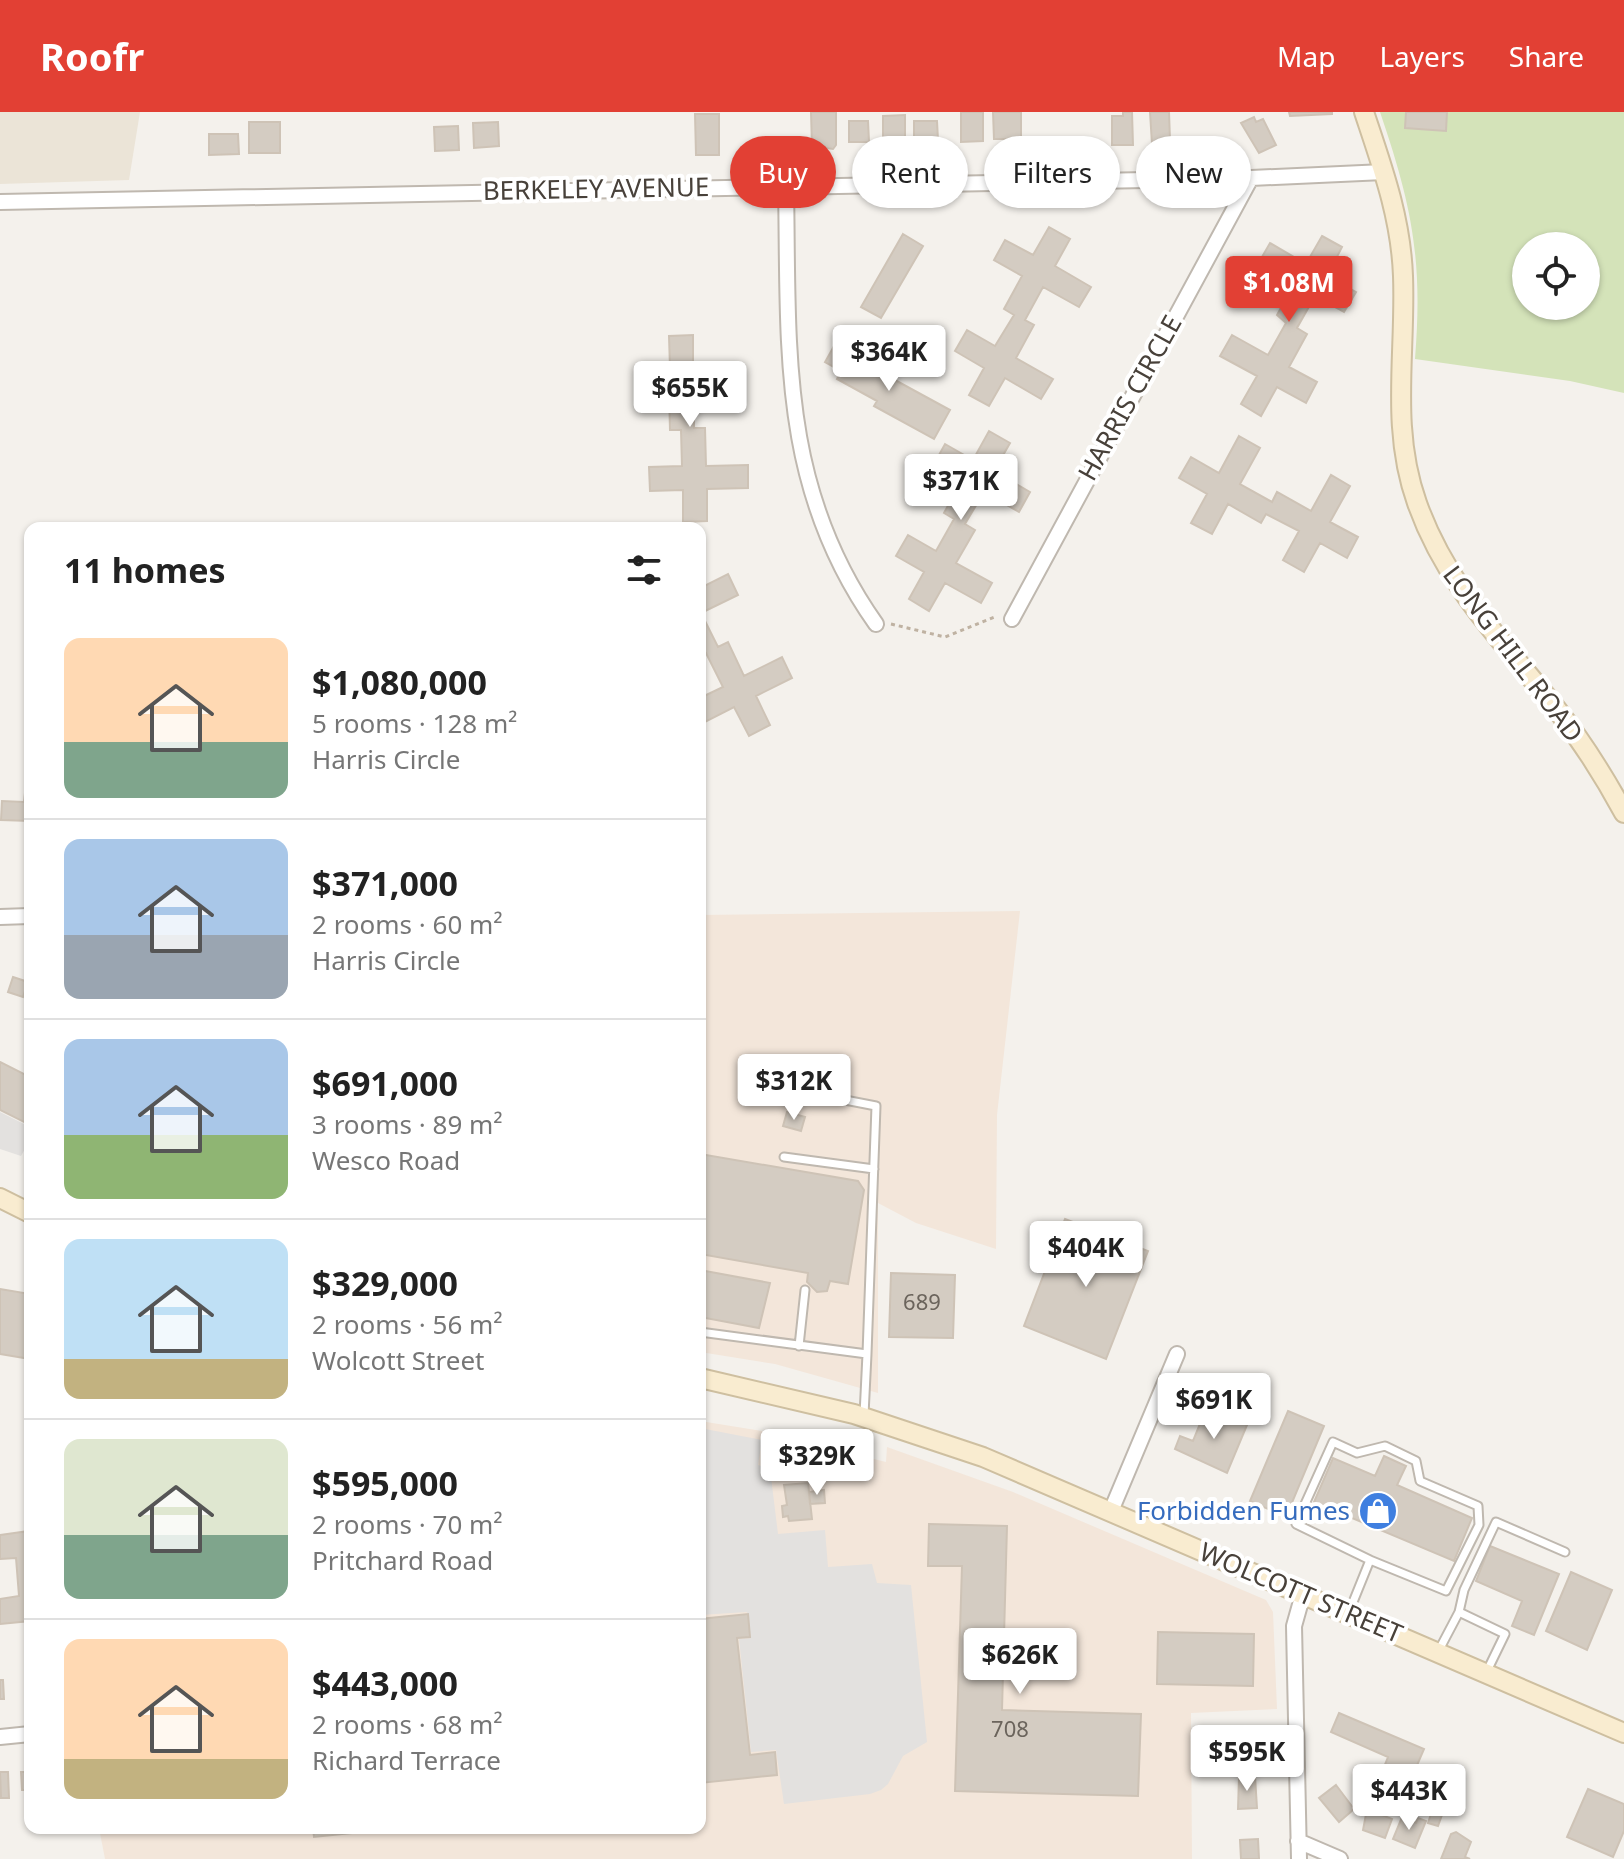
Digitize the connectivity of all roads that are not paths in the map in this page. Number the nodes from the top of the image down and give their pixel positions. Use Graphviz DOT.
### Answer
graph roads {
  1 [pos="1364,112"];
  2 [pos="1384,172"];
  3 [pos="1251,178"];
  4 [pos="1136,180"];
  5 [pos="836,185"];
  6 [pos="730,187"];
  7 [pos="0,202"];
  8 [pos="786,208"];
  9 [pos="1235,208"];
  10 [pos="1012,619"];
  11 [pos="876,624"];
  12 [pos="1624,813"];
  13 [pos="24,916"];
  14 [pos="0,917"];
  15 [pos="845,1100"];
  16 [pos="784,1157"];
  17 [pos="874,1169"];
  18 [pos="0,1198"];
  19 [pos="24,1210"];
  20 [pos="805,1290"];
  21 [pos="706,1333"];
  22 [pos="799,1346"];
  23 [pos="867,1354"];
  24 [pos="1177,1354"];
  25 [pos="706,1379"];
  26 [pos="864,1417"];
  27 [pos="1111,1511"];
  28 [pos="1565,1552"];
  29 [pos="1370,1560"];
  30 [pos="1303,1594"];
  31 [pos="1459,1612"];
  32 [pos="1349,1614"];
  33 [pos="1438,1652"];
  34 [pos="1486,1673"];
  35 [pos="1624,1733"];
  36 [pos="24,1735"];
  37 [pos="0,1737"];
  38 [pos="1298,1841"];
  39 [pos="1299,1859"];
  40 [pos="1340,1859"];
  1 -- 2 [label="main road, LONG HILL ROAD"];
  2 -- 3 [label="street, BERKELEY AVENUE"];
  2 -- 12 [label="main road, LONG HILL ROAD"];
  4 -- 5 [label="street, BERKELEY AVENUE"];
  6 -- 7 [label="street, BERKELEY AVENUE"];
  8 -- 11 [label="street"];
  9 -- 10 [label="street, HARRIS CIRCLE"];
  13 -- 14 [label="street"];
  15 -- 17 [label="lane"];
  16 -- 17 [label="lane"];
  17 -- 23 [label="lane"];
  18 -- 19 [label="main road"];
  20 -- 22 [label="lane"];
  21 -- 22 [label="lane"];
  22 -- 23 [label="lane"];
  23 -- 26 [label="lane"];
  24 -- 27 [label="street"];
  25 -- 26 [label="main road, WOLCOTT STREET"];
  26 -- 27 [label="main road, WOLCOTT STREET"];
  27 -- 30 [label="main road, WOLCOTT STREET"];
  28 -- 31 [label="lane"];
  29 -- 29 [label="lane"];
  29 -- 32 [label="lane"];
  30 -- 32 [label="main road, WOLCOTT STREET"];
  30 -- 38 [label="street"];
  31 -- 33 [label="lane"];
  31 -- 34 [label="lane"];
  32 -- 33 [label="main road, WOLCOTT STREET"];
  33 -- 34 [label="main road, WOLCOTT STREET"];
  34 -- 35 [label="main road, WOLCOTT STREET"];
  36 -- 37 [label="street"];
  38 -- 39 [label="street"];
  38 -- 40 [label="street"];
}
